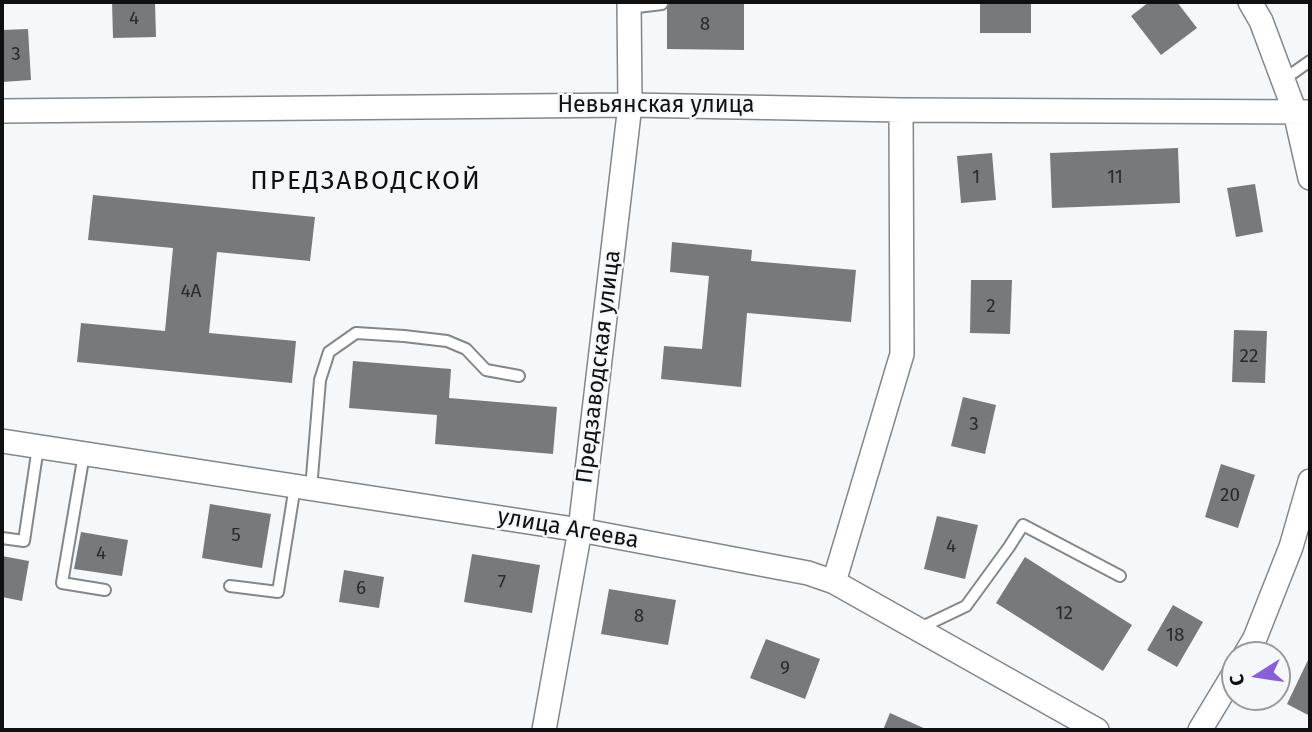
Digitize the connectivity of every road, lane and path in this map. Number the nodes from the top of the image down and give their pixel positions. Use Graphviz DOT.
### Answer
graph roads {
  1 [pos="1250,2"];
  2 [pos="662,4"];
  3 [pos="629,5"];
  4 [pos="1310,61"];
  5 [pos="1283,80"];
  6 [pos="630,104"];
  7 [pos="901,110"];
  8 [pos="2,111"];
  9 [pos="1303,112"];
  10 [pos="1310,178"];
  11 [pos="519,376"];
  12 [pos="2,440"];
  13 [pos="38,447"];
  14 [pos="84,454"];
  15 [pos="1310,481"];
  16 [pos="303,487"];
  17 [pos="580,530"];
  18 [pos="2,538"];
  19 [pos="1120,576"];
  20 [pos="834,582"];
  21 [pos="230,586"];
  22 [pos="105,590"];
  23 [pos="918,629"];
  24 [pos="1253,641"];
  25 [pos="1221,695"];
  26 [pos="544,730"];
  27 [pos="1097,730"];
  28 [pos="1200,730"];
  1 -- 5 [label="street"];
  2 -- 3 [label="lane"];
  3 -- 6 [label="street, Предзаводская улица"];
  4 -- 5 [label="lane"];
  5 -- 9 [label="street"];
  6 -- 7 [label="street, Невьянская улица"];
  6 -- 8 [label="street, Невьянская улица"];
  6 -- 17 [label="street, Предзаводская улица"];
  7 -- 9 [label="street, Невьянская улица"];
  7 -- 20 [label="street"];
  9 -- 10 [label="street"];
  11 -- 16 [label="lane"];
  12 -- 13 [label="street, улица Агеева"];
  13 -- 14 [label="street, улица Агеева"];
  13 -- 18 [label="lane"];
  14 -- 16 [label="street, улица Агеева"];
  14 -- 22 [label="lane"];
  15 -- 24 [label="street"];
  16 -- 17 [label="street, улица Агеева"];
  16 -- 21 [label="lane"];
  17 -- 20 [label="street, улица Агеева"];
  17 -- 26 [label="street, Предзаводская улица"];
  19 -- 23 [label="lane"];
  20 -- 23 [label="street, улица Агеева"];
  23 -- 27 [label="street, улица Агеева"];
  25 -- 28 [label="street"];
}
